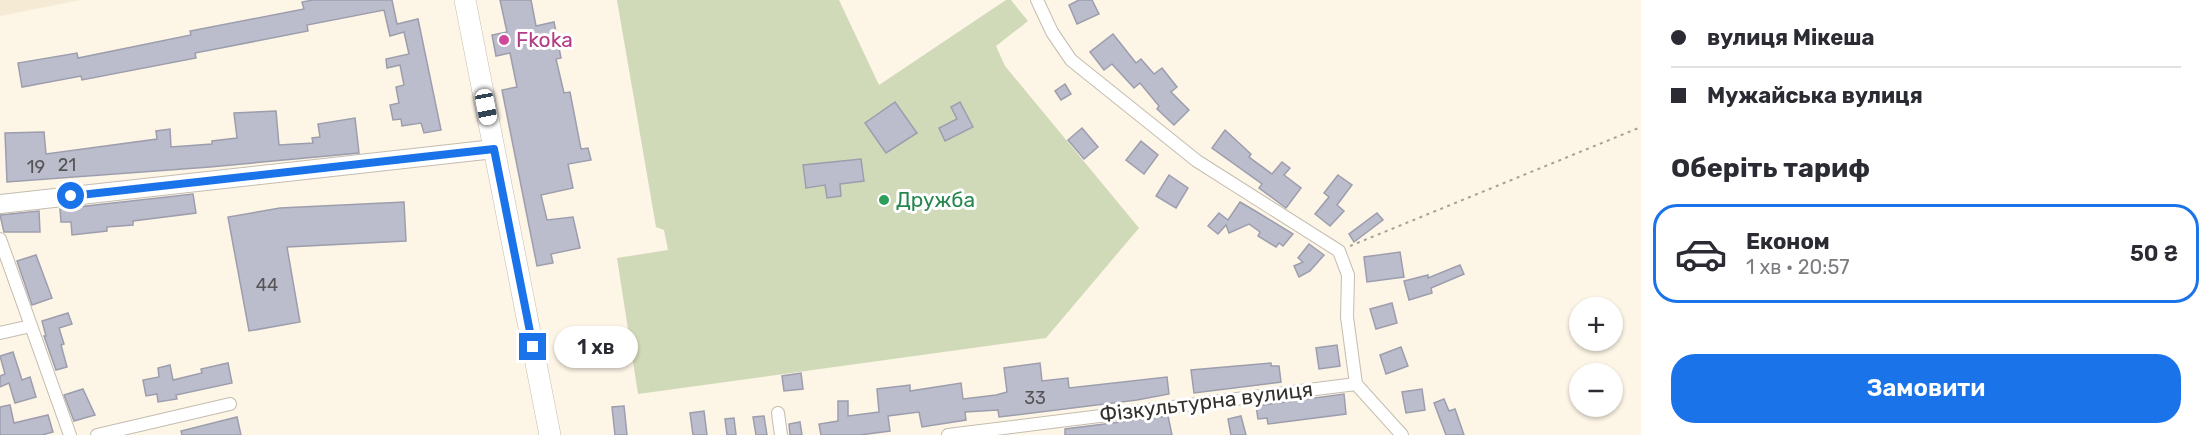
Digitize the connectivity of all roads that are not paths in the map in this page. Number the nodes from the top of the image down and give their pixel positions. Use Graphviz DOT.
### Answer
graph roads {
  1 [pos="465,0"];
  2 [pos="1038,0"];
  3 [pos="494,149"];
  4 [pos="0,204"];
  5 [pos="0,239"];
  6 [pos="31,326"];
  7 [pos="0,333"];
  8 [pos="1356,384"];
  9 [pos="230,404"];
  10 [pos="778,413"];
  11 [pos="70,435"];
  12 [pos="97,435"];
  13 [pos="550,435"];
  14 [pos="781,435"];
  15 [pos="948,435"];
  16 [pos="1402,435"];
  1 -- 3 [label="highway"];
  2 -- 8 [label="street"];
  3 -- 4 [label="main road"];
  3 -- 13 [label="highway"];
  5 -- 6 [label="street"];
  6 -- 7 [label="street"];
  6 -- 11 [label="street"];
  8 -- 15 [label="street, Фізкультурна вулиця"];
  8 -- 16 [label="street"];
  9 -- 12 [label="street"];
  10 -- 14 [label="street"];
}
